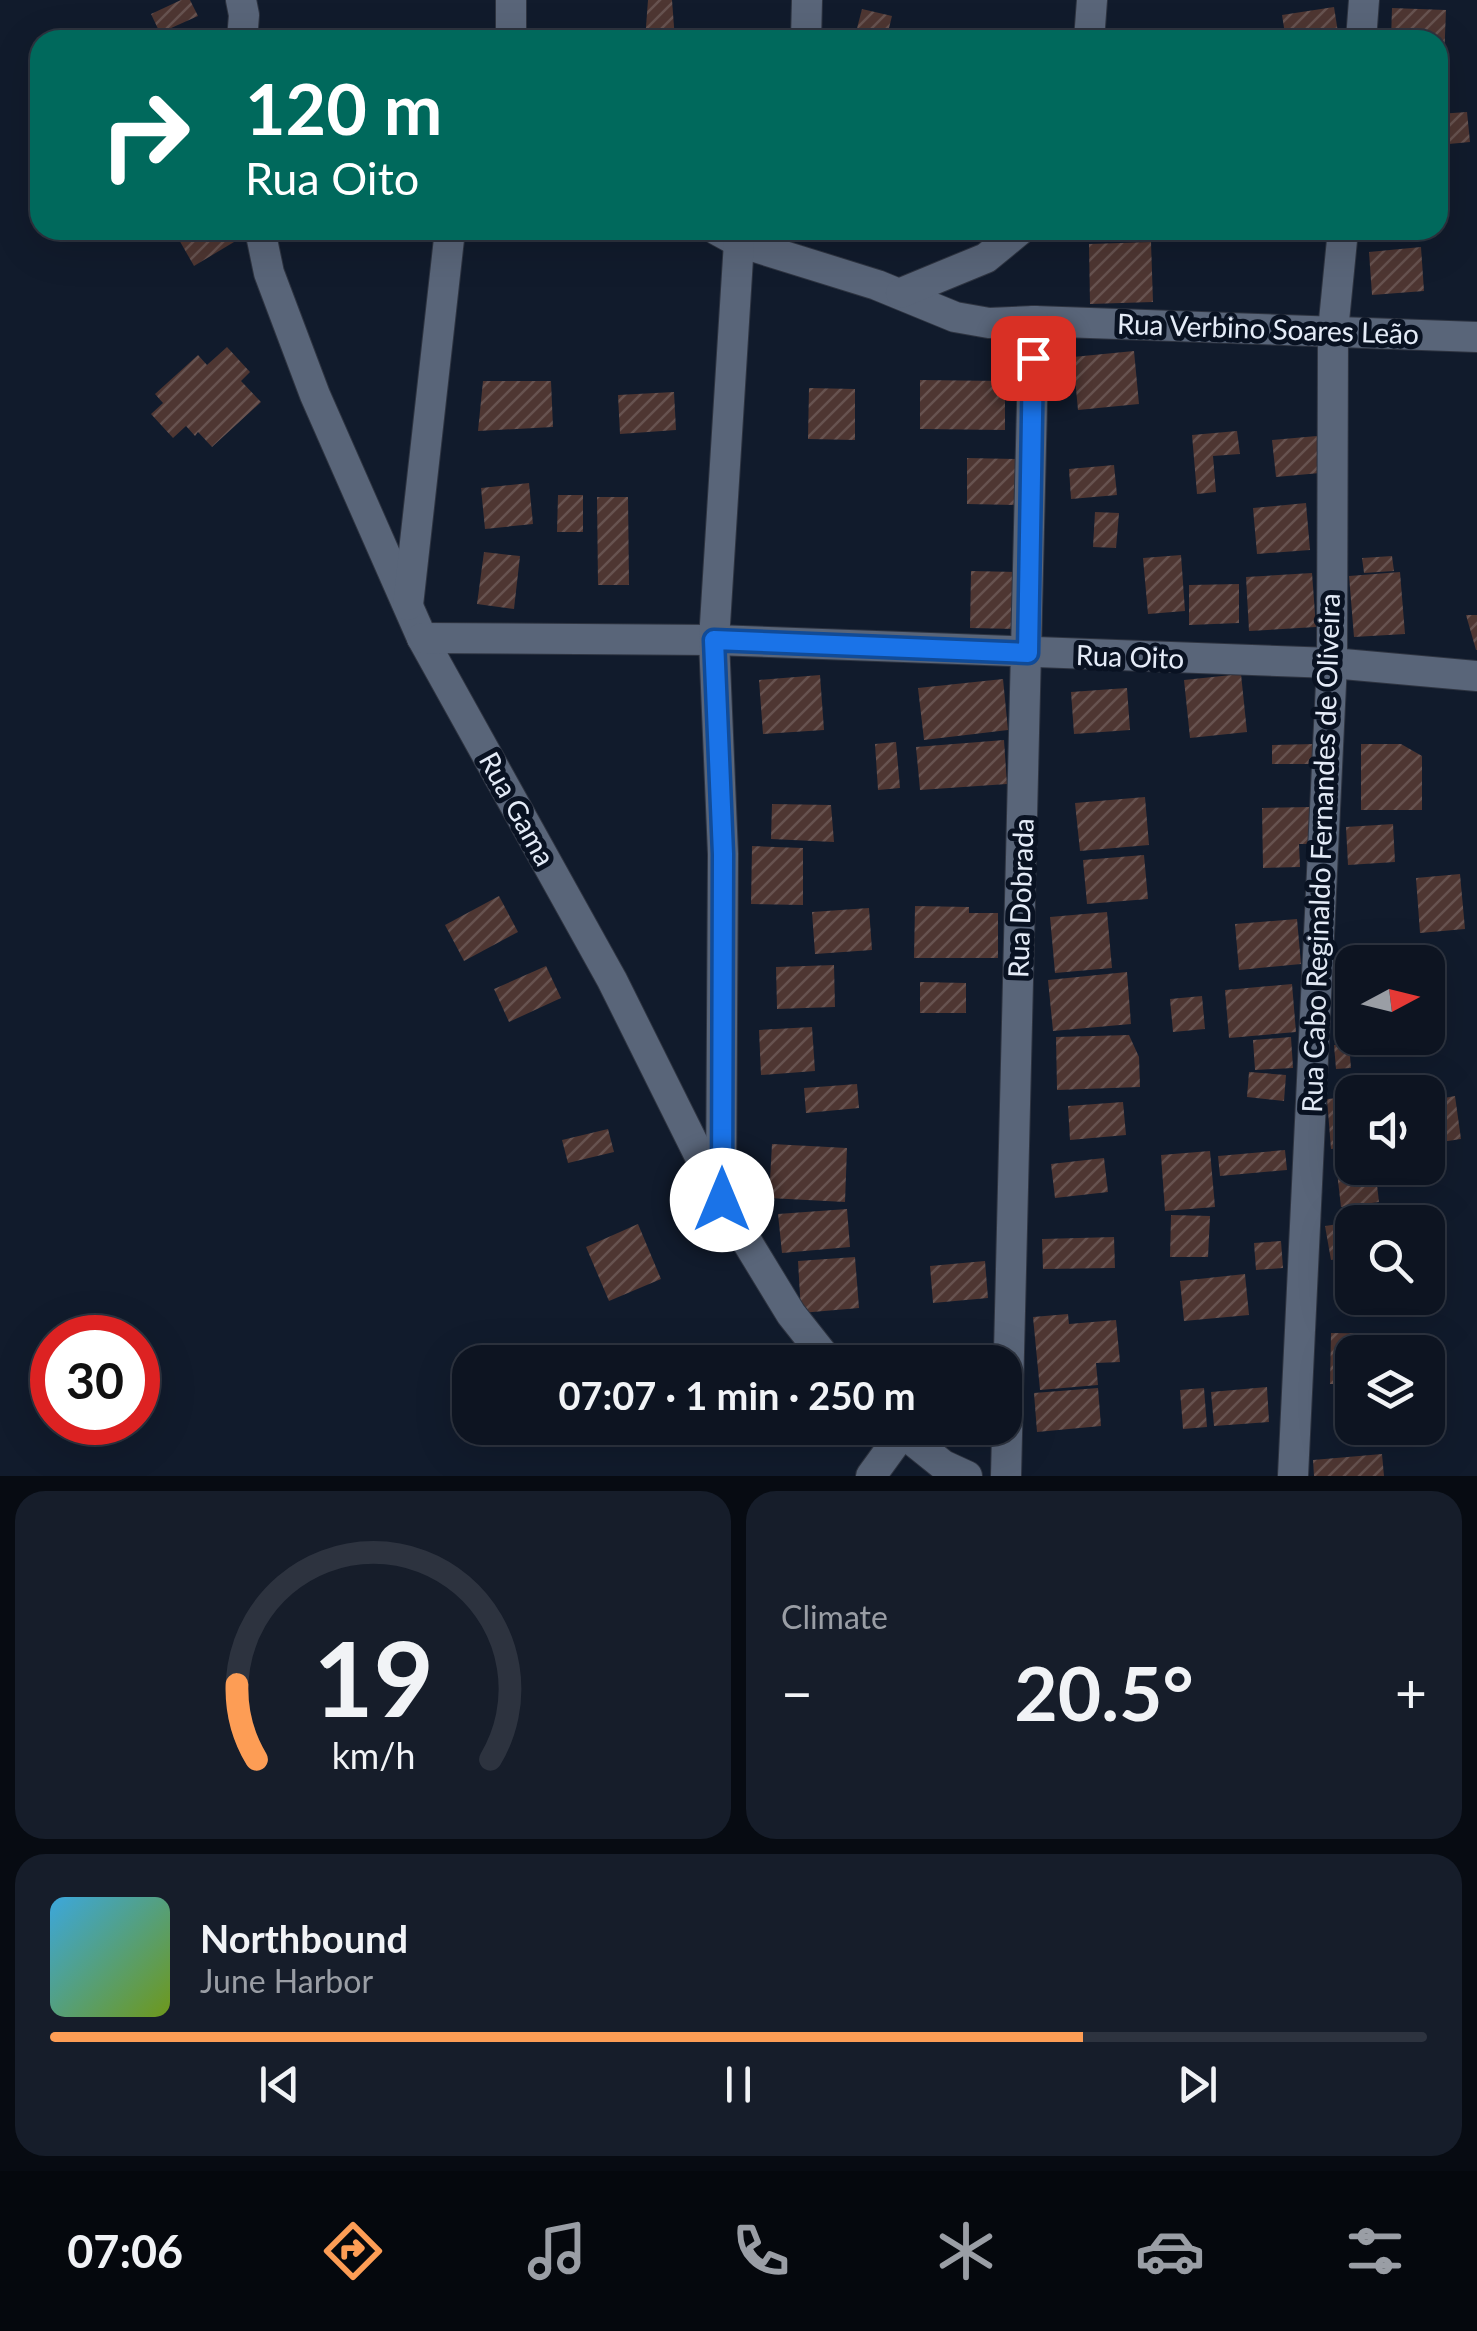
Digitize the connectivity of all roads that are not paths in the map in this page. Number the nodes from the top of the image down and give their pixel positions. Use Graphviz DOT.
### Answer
graph roads {
  1 [pos="240,0"];
  2 [pos="511,0"];
  3 [pos="807,0"];
  4 [pos="1092,0"];
  5 [pos="1364,0"];
  6 [pos="243,30"];
  7 [pos="510,30"];
  8 [pos="806,30"];
  9 [pos="1090,30"];
  10 [pos="1361,30"];
  11 [pos="262,240"];
  12 [pos="449,240"];
  13 [pos="728,240"];
  14 [pos="739,240"];
  15 [pos="798,240"];
  16 [pos="1008,240"];
  17 [pos="1342,240"];
  18 [pos="797,261"];
  19 [pos="900,294"];
  20 [pos="1034,321"];
  21 [pos="1334,331"];
  22 [pos="1477,337"];
  23 [pos="408,606"];
  24 [pos="422,638"];
  25 [pos="714,640"];
  26 [pos="1028,653"];
  27 [pos="1332,663"];
  28 [pos="1477,676"];
  29 [pos="722,1200"];
  30 [pos="815,1345"];
  31 [pos="891,1445"];
  32 [pos="918,1445"];
  33 [pos="951,1472"];
  34 [pos="871,1476"];
  35 [pos="1006,1476"];
  36 [pos="1293,1476"];
  1 -- 6 [label="street"];
  2 -- 7 [label="street"];
  3 -- 8 [label="street"];
  4 -- 9 [label="street"];
  5 -- 10 [label="street"];
  11 -- 23 [label="street, Rua Gama"];
  12 -- 23 [label="street"];
  13 -- 25 [label="street"];
  14 -- 18 [label="street, Rua Verbino Soares Leão"];
  15 -- 18 [label="street"];
  16 -- 19 [label="street"];
  17 -- 21 [label="street, Rua Cabo Reginaldo Fernandes de Oliveira"];
  18 -- 19 [label="street, Rua Verbino Soares Leão"];
  19 -- 20 [label="street, Rua Verbino Soares Leão"];
  20 -- 21 [label="street, Rua Verbino Soares Leão"];
  20 -- 26 [label="street, Rua Dobrada"];
  21 -- 22 [label="street, Rua Verbino Soares Leão"];
  21 -- 27 [label="street, Rua Cabo Reginaldo Fernandes de Oliveira"];
  23 -- 24 [label="street, Rua Gama"];
  24 -- 25 [label="street, Rua Oito"];
  24 -- 29 [label="street, Rua Gama"];
  25 -- 26 [label="street, Rua Oito"];
  25 -- 29 [label="street"];
  26 -- 27 [label="street, Rua Oito"];
  26 -- 35 [label="street, Rua Dobrada"];
  27 -- 28 [label="street, Rua Oito"];
  27 -- 36 [label="street, Rua Cabo Reginaldo Fernandes de Oliveira"];
  29 -- 30 [label="street, Rua Gama"];
  31 -- 34 [label="street"];
  32 -- 33 [label="street"];
}
